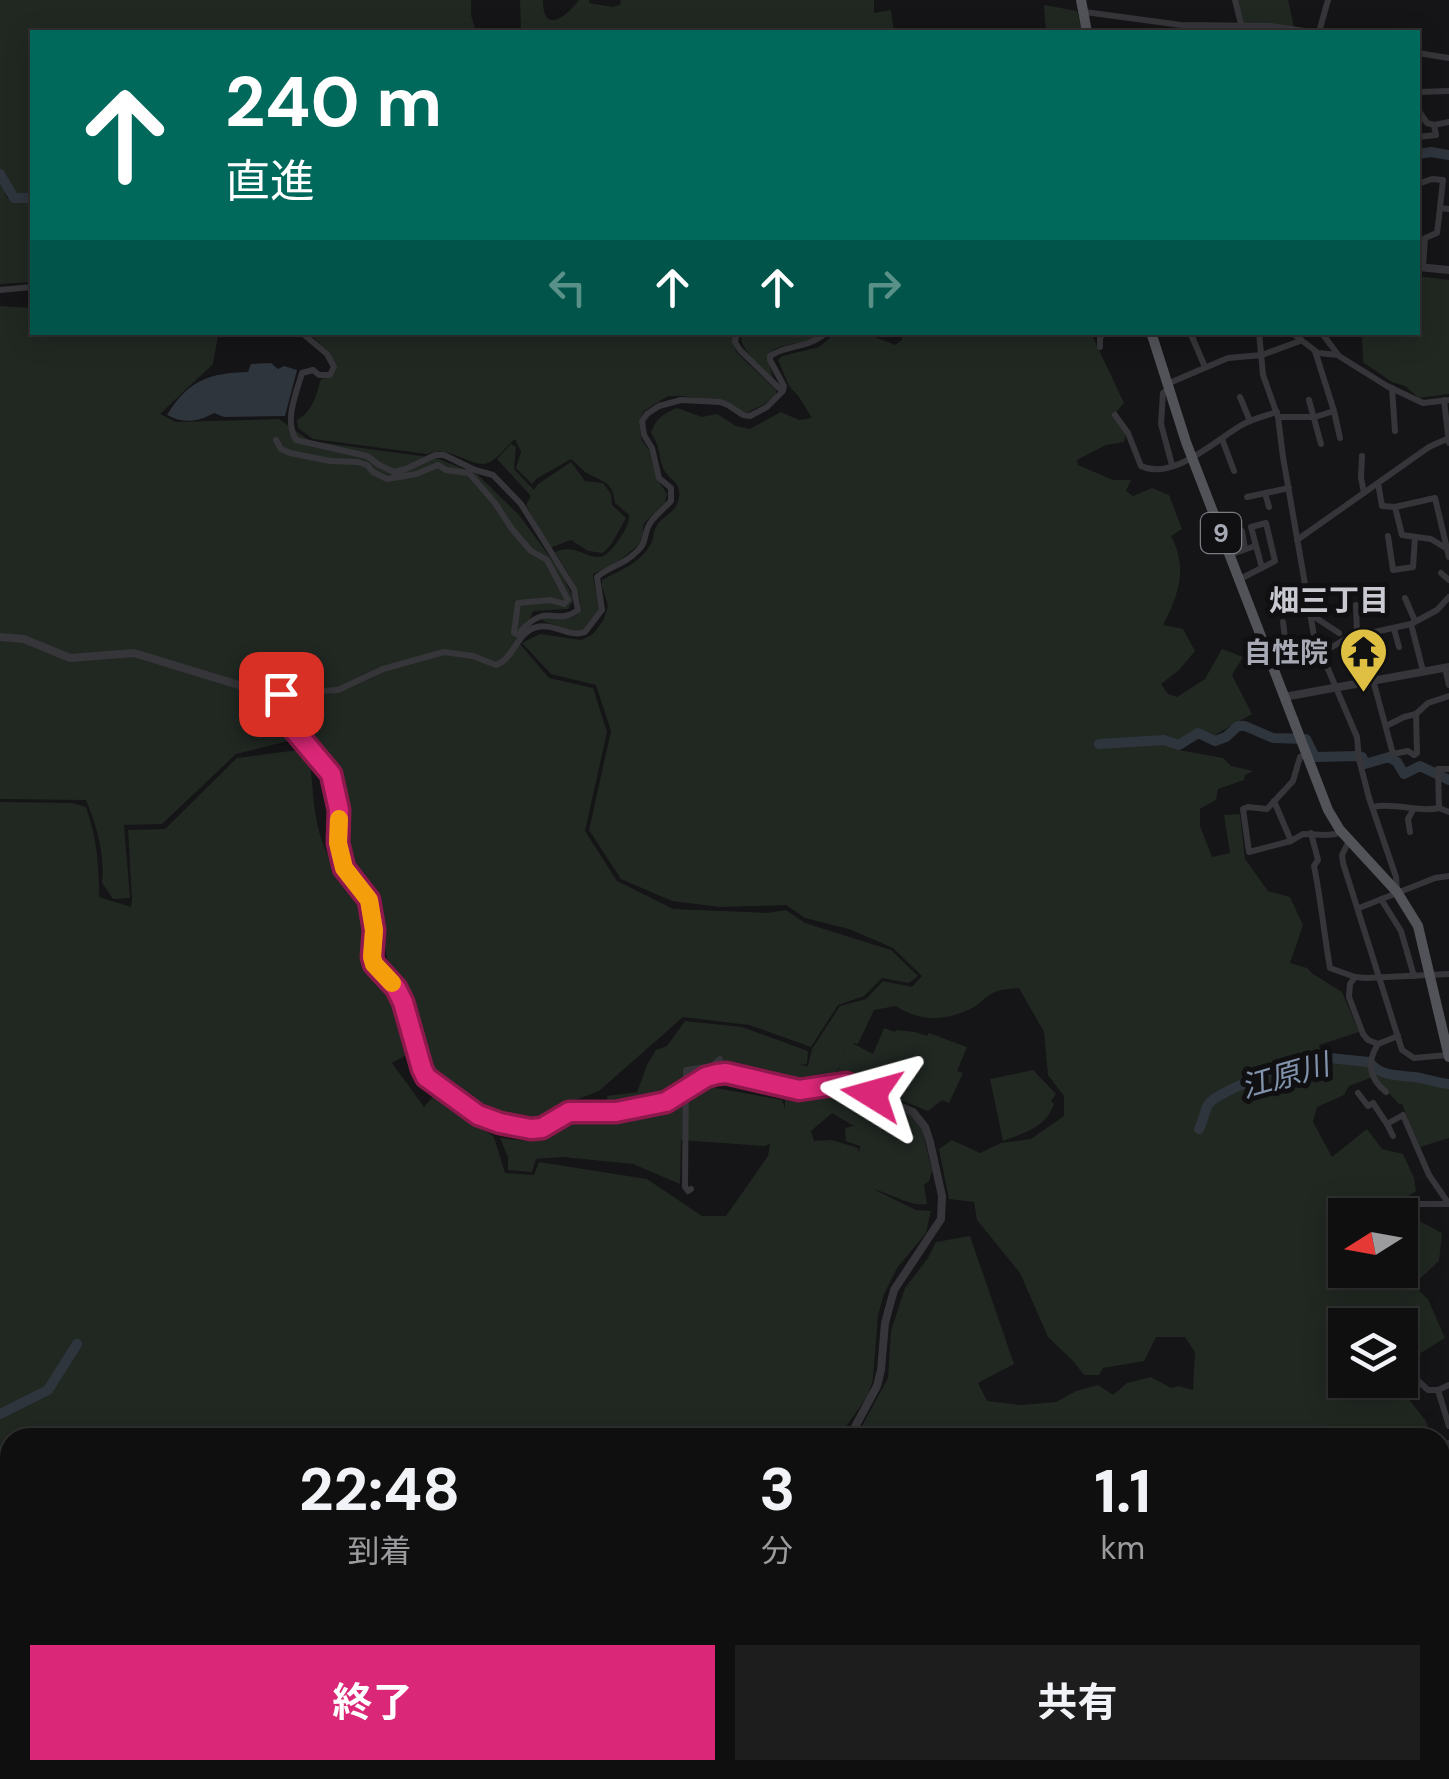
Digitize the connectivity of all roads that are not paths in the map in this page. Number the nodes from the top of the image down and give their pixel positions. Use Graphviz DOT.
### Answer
graph roads {
  1 [pos="1235,0"];
  2 [pos="1328,0"];
  3 [pos="1082,6"];
  4 [pos="1242,30"];
  5 [pos="1298,30"];
  6 [pos="1320,30"];
  7 [pos="1420,53"];
  8 [pos="1449,58"];
  9 [pos="1449,90"];
  10 [pos="1420,92"];
  11 [pos="1420,114"];
  12 [pos="1449,122"];
  13 [pos="1434,125"];
  14 [pos="1420,137"];
  15 [pos="1420,183"];
  16 [pos="1444,208"];
  17 [pos="1421,236"];
  18 [pos="1420,267"];
  19 [pos="1449,270"];
  20 [pos="30,288"];
  21 [pos="0,290"];
  22 [pos="304,335"];
  23 [pos="736,335"];
  24 [pos="824,335"];
  25 [pos="1102,335"];
  26 [pos="1152,335"];
  27 [pos="1191,335"];
  28 [pos="1259,335"];
  29 [pos="1294,335"];
  30 [pos="1323,335"];
  31 [pos="1300,341"];
  32 [pos="1100,347"];
  33 [pos="1316,351"];
  34 [pos="1260,355"];
  35 [pos="1340,356"];
  36 [pos="1205,367"];
  37 [pos="1168,386"];
  38 [pos="1392,388"];
  39 [pos="783,392"];
  40 [pos="1240,397"];
  41 [pos="1309,400"];
  42 [pos="1446,400"];
  43 [pos="1334,411"];
  44 [pos="1278,415"];
  45 [pos="1115,416"];
  46 [pos="1315,417"];
  47 [pos="1250,421"];
  48 [pos="1395,431"];
  49 [pos="1340,438"];
  50 [pos="1222,439"];
  51 [pos="276,440"];
  52 [pos="1448,440"];
  53 [pos="1321,444"];
  54 [pos="1362,456"];
  55 [pos="1193,458"];
  56 [pos="1172,466"];
  57 [pos="1234,471"];
  58 [pos="1378,483"];
  59 [pos="1289,488"];
  60 [pos="1265,493"];
  61 [pos="1364,493"];
  62 [pos="1246,497"];
  63 [pos="1268,507"];
  64 [pos="1395,507"];
  65 [pos="1242,531"];
  66 [pos="1402,535"];
  67 [pos="1415,537"];
  68 [pos="1297,540"];
  69 [pos="1256,546"];
  70 [pos="1445,548"];
  71 [pos="1245,549"];
  72 [pos="1230,554"];
  73 [pos="1449,557"];
  74 [pos="1262,568"];
  75 [pos="1441,573"];
  76 [pos="1239,580"];
  77 [pos="1449,580"];
  78 [pos="1449,597"];
  79 [pos="1405,598"];
  80 [pos="1356,605"];
  81 [pos="1309,613"];
  82 [pos="1284,622"];
  83 [pos="1413,622"];
  84 [pos="1394,629"];
  85 [pos="1339,633"];
  86 [pos="521,636"];
  87 [pos="1356,636"];
  88 [pos="0,638"];
  89 [pos="1316,642"];
  90 [pos="1297,644"];
  91 [pos="1286,645"];
  92 [pos="1399,647"];
  93 [pos="1266,650"];
  94 [pos="1322,653"];
  95 [pos="1305,662"];
  96 [pos="1447,668"];
  97 [pos="1423,671"];
  98 [pos="1373,680"];
  99 [pos="1449,684"];
  100 [pos="1338,687"];
  101 [pos="275,696"];
  102 [pos="1449,696"];
  103 [pos="1284,697"];
  104 [pos="1416,714"];
  105 [pos="1386,726"];
  106 [pos="1306,754"];
  107 [pos="1449,769"];
  108 [pos="1274,801"];
  109 [pos="1373,807"];
  110 [pos="1439,808"];
  111 [pos="1413,810"];
  112 [pos="1449,812"];
  113 [pos="1340,830"];
  114 [pos="1410,832"];
  115 [pos="1311,833"];
  116 [pos="1291,841"];
  117 [pos="1349,841"];
  118 [pos="1449,876"];
  119 [pos="1397,892"];
  120 [pos="1381,899"];
  121 [pos="1359,908"];
  122 [pos="1449,974"];
  123 [pos="1431,975"];
  124 [pos="1414,976"];
  125 [pos="1355,977"];
  126 [pos="1381,979"];
  127 [pos="1398,1036"];
  128 [pos="1378,1044"];
  129 [pos="1449,1055"];
  130 [pos="720,1059"];
  131 [pos="686,1090"];
  132 [pos="1386,1092"];
  133 [pos="1358,1093"];
  134 [pos="1387,1124"];
  135 [pos="1393,1136"];
  136 [pos="691,1189"];
  137 [pos="1418,1204"];
  138 [pos="1449,1204"];
  139 [pos="1418,1381"];
  140 [pos="1449,1385"];
  141 [pos="1438,1390"];
  142 [pos="1449,1426"];
  143 [pos="854,1428"];
  1 -- 4 [label="street"];
  2 -- 6 [label="street"];
  3 -- 4 [label="street"];
  4 -- 5 [label="street"];
  7 -- 8 [label="street"];
  9 -- 10 [label="street"];
  11 -- 13 [label="street"];
  12 -- 13 [label="street"];
  13 -- 14 [label="street"];
  15 -- 16 [label="street"];
  16 -- 17 [label="street"];
  17 -- 18 [label="street"];
  18 -- 19 [label="street"];
  20 -- 21 [label="street"];
  22 -- 86 [label="street"];
  23 -- 39 [label="street"];
  24 -- 39 [label="street"];
  25 -- 32 [label="street"];
  26 -- 37 [label="main road, 9"];
  27 -- 36 [label="street"];
  28 -- 34 [label="street"];
  29 -- 31 [label="street"];
  30 -- 35 [label="street"];
  31 -- 33 [label="street"];
  31 -- 34 [label="street"];
  33 -- 35 [label="street"];
  33 -- 43 [label="street"];
  34 -- 36 [label="street"];
  34 -- 44 [label="street"];
  35 -- 38 [label="street"];
  36 -- 37 [label="street"];
  37 -- 55 [label="main road, 9"];
  37 -- 56 [label="street"];
  38 -- 42 [label="street"];
  38 -- 48 [label="street"];
  39 -- 86 [label="street"];
  40 -- 47 [label="street"];
  41 -- 46 [label="street"];
  42 -- 52 [label="street"];
  43 -- 46 [label="street"];
  43 -- 49 [label="street"];
  44 -- 46 [label="street"];
  44 -- 47 [label="street"];
  44 -- 59 [label="street"];
  45 -- 56 [label="street"];
  46 -- 53 [label="street"];
  47 -- 50 [label="street"];
  50 -- 55 [label="street"];
  50 -- 57 [label="street"];
  51 -- 86 [label="street"];
  52 -- 58 [label="street"];
  54 -- 61 [label="street"];
  55 -- 56 [label="street"];
  55 -- 72 [label="main road, 9"];
  58 -- 61 [label="street"];
  58 -- 64 [label="street"];
  59 -- 60 [label="street"];
  59 -- 68 [label="street"];
  60 -- 62 [label="street"];
  60 -- 63 [label="street"];
  61 -- 68 [label="street"];
  64 -- 66 [label="street"];
  64 -- 70 [label="street"];
  65 -- 71 [label="street"];
  66 -- 67 [label="street"];
  66 -- 67 [label="street"];
  67 -- 70 [label="street"];
  68 -- 81 [label="street"];
  69 -- 71 [label="street"];
  69 -- 74 [label="street"];
  69 -- 74 [label="street"];
  70 -- 73 [label="street"];
  71 -- 72 [label="street"];
  72 -- 76 [label="main road, 9"];
  74 -- 76 [label="street"];
  75 -- 77 [label="street"];
  76 -- 93 [label="main road, 9"];
  78 -- 83 [label="street"];
  79 -- 83 [label="street"];
  80 -- 87 [label="street"];
  81 -- 85 [label="street"];
  81 -- 89 [label="street"];
  82 -- 91 [label="street"];
  83 -- 84 [label="street"];
  83 -- 97 [label="street"];
  84 -- 87 [label="street"];
  84 -- 92 [label="street"];
  86 -- 101 [label="street"];
  87 -- 94 [label="street"];
  88 -- 101 [label="street"];
  89 -- 90 [label="street"];
  89 -- 94 [label="street"];
  90 -- 91 [label="street"];
  90 -- 95 [label="street"];
  91 -- 93 [label="street"];
  93 -- 103 [label="main road, 9"];
  94 -- 100 [label="street"];
  96 -- 97 [label="street"];
  96 -- 99 [label="street"];
  97 -- 98 [label="street"];
  98 -- 100 [label="street"];
  98 -- 105 [label="street"];
  100 -- 103 [label="street"];
  100 -- 109 [label="street"];
  101 -- 131 [label="street"];
  102 -- 104 [label="street"];
  103 -- 106 [label="main road, 9"];
  104 -- 105 [label="street"];
  104 -- 105 [label="street"];
  106 -- 108 [label="street"];
  106 -- 113 [label="main road, 9"];
  107 -- 110 [label="street"];
  108 -- 116 [label="street"];
  108 -- 116 [label="street"];
  109 -- 111 [label="street"];
  109 -- 119 [label="street"];
  110 -- 111 [label="street"];
  110 -- 112 [label="street"];
  111 -- 114 [label="street"];
  113 -- 115 [label="street"];
  113 -- 117 [label="main road, 9"];
  115 -- 116 [label="street"];
  115 -- 125 [label="street"];
  117 -- 119 [label="main road, 9"];
  117 -- 121 [label="street"];
  118 -- 119 [label="street"];
  119 -- 120 [label="street"];
  119 -- 123 [label="main road, 9"];
  120 -- 121 [label="street"];
  120 -- 124 [label="street"];
  121 -- 126 [label="street"];
  122 -- 123 [label="street"];
  123 -- 124 [label="street"];
  123 -- 129 [label="main road, 9"];
  124 -- 126 [label="street"];
  125 -- 126 [label="street"];
  125 -- 128 [label="street"];
  126 -- 127 [label="street"];
  127 -- 128 [label="street"];
  127 -- 129 [label="street"];
  128 -- 132 [label="street"];
  130 -- 131 [label="street"];
  131 -- 136 [label="street"];
  131 -- 143 [label="street"];
  133 -- 134 [label="street"];
  134 -- 135 [label="street"];
  134 -- 138 [label="street"];
  137 -- 138 [label="street"];
  139 -- 141 [label="street"];
  140 -- 141 [label="street"];
  141 -- 142 [label="street"];
}
